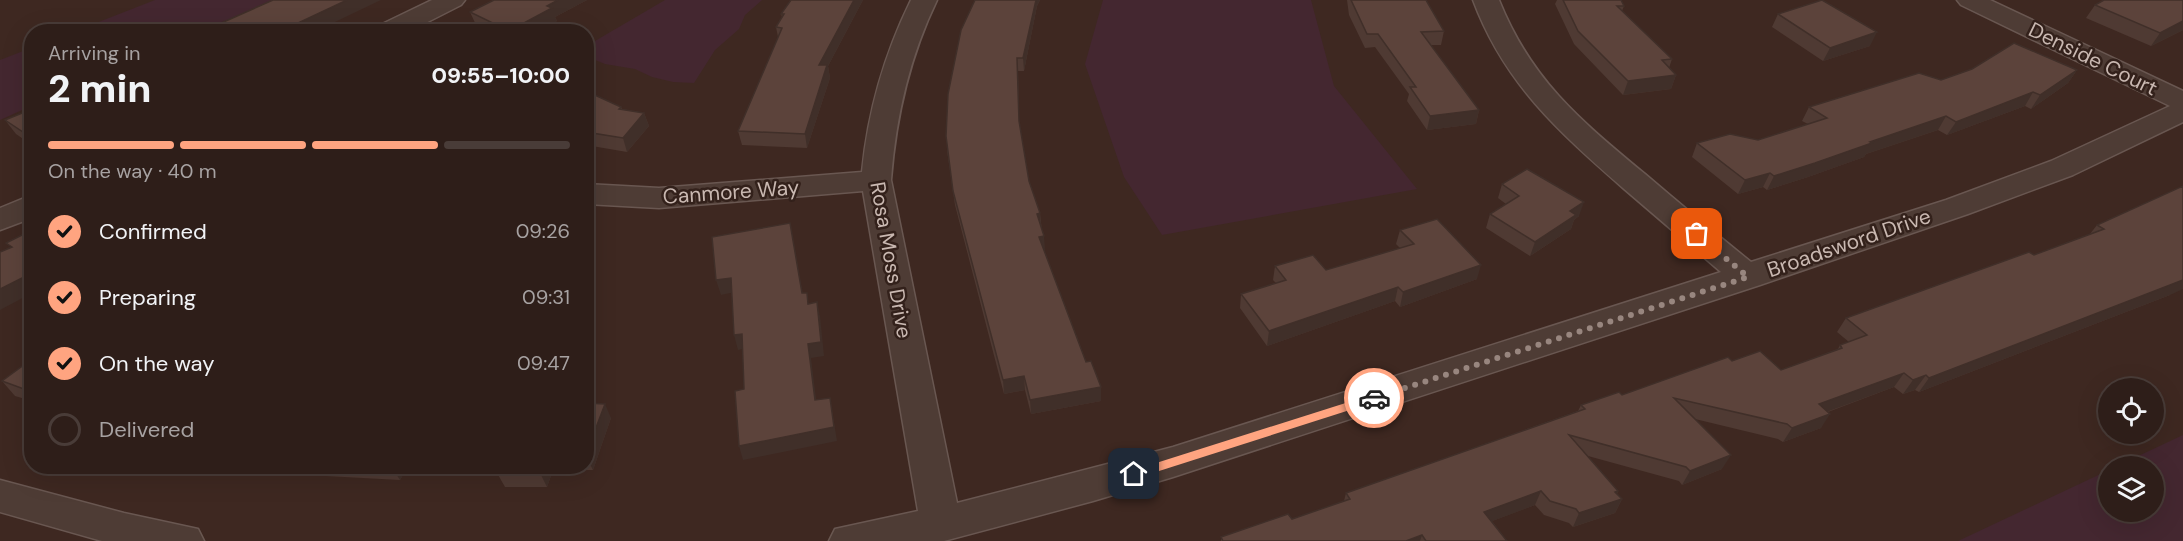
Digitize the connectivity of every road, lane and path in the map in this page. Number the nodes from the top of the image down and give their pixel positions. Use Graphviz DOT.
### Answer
graph roads {
  1 [pos="452,0"];
  2 [pos="924,0"];
  3 [pos="1486,0"];
  4 [pos="1970,0"];
  5 [pos="403,24"];
  6 [pos="2183,102"];
  7 [pos="2183,111"];
  8 [pos="876,180"];
  9 [pos="594,194"];
  10 [pos="24,209"];
  11 [pos="0,220"];
  12 [pos="1748,277"];
  13 [pos="0,496"];
  14 [pos="941,525"];
  15 [pos="184,541"];
  16 [pos="849,541"];
  1 -- 5 [label="street"];
  2 -- 8 [label="street, Rosa Moss Drive"];
  3 -- 12 [label="street"];
  4 -- 6 [label="street, Denside Court"];
  7 -- 12 [label="street, Broadsword Drive"];
  8 -- 9 [label="street, Canmore Way"];
  8 -- 14 [label="street, Rosa Moss Drive"];
  10 -- 11 [label="street"];
  12 -- 14 [label="street, Broadsword Drive"];
  13 -- 15 [label="street"];
  14 -- 16 [label="street, Broadsword Drive"];
}
